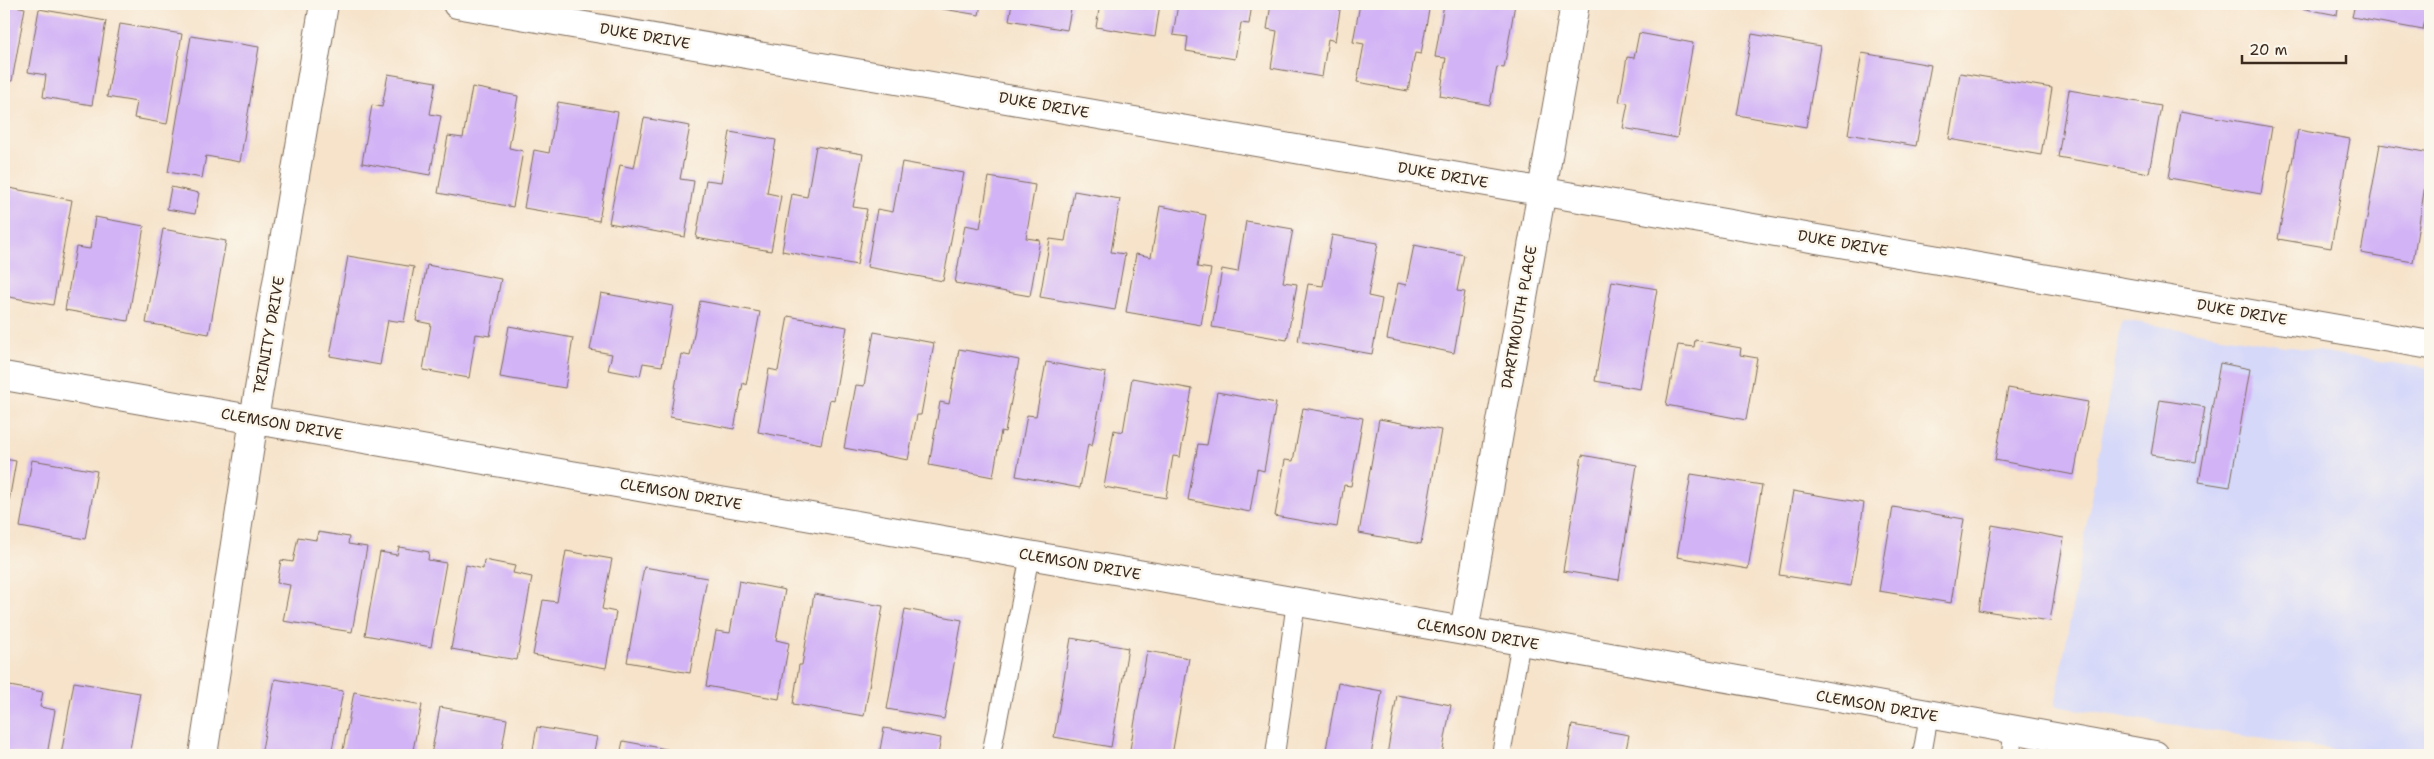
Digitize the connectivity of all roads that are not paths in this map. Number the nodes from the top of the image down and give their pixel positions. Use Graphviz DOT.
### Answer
graph roads {
  1 [pos="324,4"];
  2 [pos="457,4"];
  3 [pos="1575,4"];
  4 [pos="1541,192"];
  5 [pos="2430,345"];
  6 [pos="4,376"];
  7 [pos="254,419"];
  8 [pos="1030,555"];
  9 [pos="1296,602"];
  10 [pos="1464,631"];
  11 [pos="1521,641"];
  12 [pos="1929,715"];
  13 [pos="2012,743"];
  14 [pos="203,755"];
  15 [pos="991,755"];
  16 [pos="1275,755"];
  17 [pos="1501,755"];
  18 [pos="1922,755"];
  19 [pos="2155,755"];
  1 -- 7 [label="street, TRINITY DRIVE"];
  2 -- 4 [label="street, DUKE DRIVE"];
  3 -- 4 [label="street, DARTMOUTH PLACE"];
  4 -- 5 [label="street, DUKE DRIVE"];
  4 -- 10 [label="street, DARTMOUTH PLACE"];
  6 -- 7 [label="street, CLEMSON DRIVE"];
  7 -- 8 [label="street, CLEMSON DRIVE"];
  7 -- 14 [label="street, TRINITY DRIVE"];
  8 -- 9 [label="street, CLEMSON DRIVE"];
  8 -- 15 [label="lane"];
  9 -- 10 [label="street, CLEMSON DRIVE"];
  9 -- 16 [label="lane"];
  10 -- 11 [label="street, CLEMSON DRIVE"];
  11 -- 12 [label="street, CLEMSON DRIVE"];
  11 -- 17 [label="lane"];
  12 -- 13 [label="street, CLEMSON DRIVE"];
  12 -- 18 [label="lane"];
  13 -- 19 [label="street, CLEMSON DRIVE"];
}
